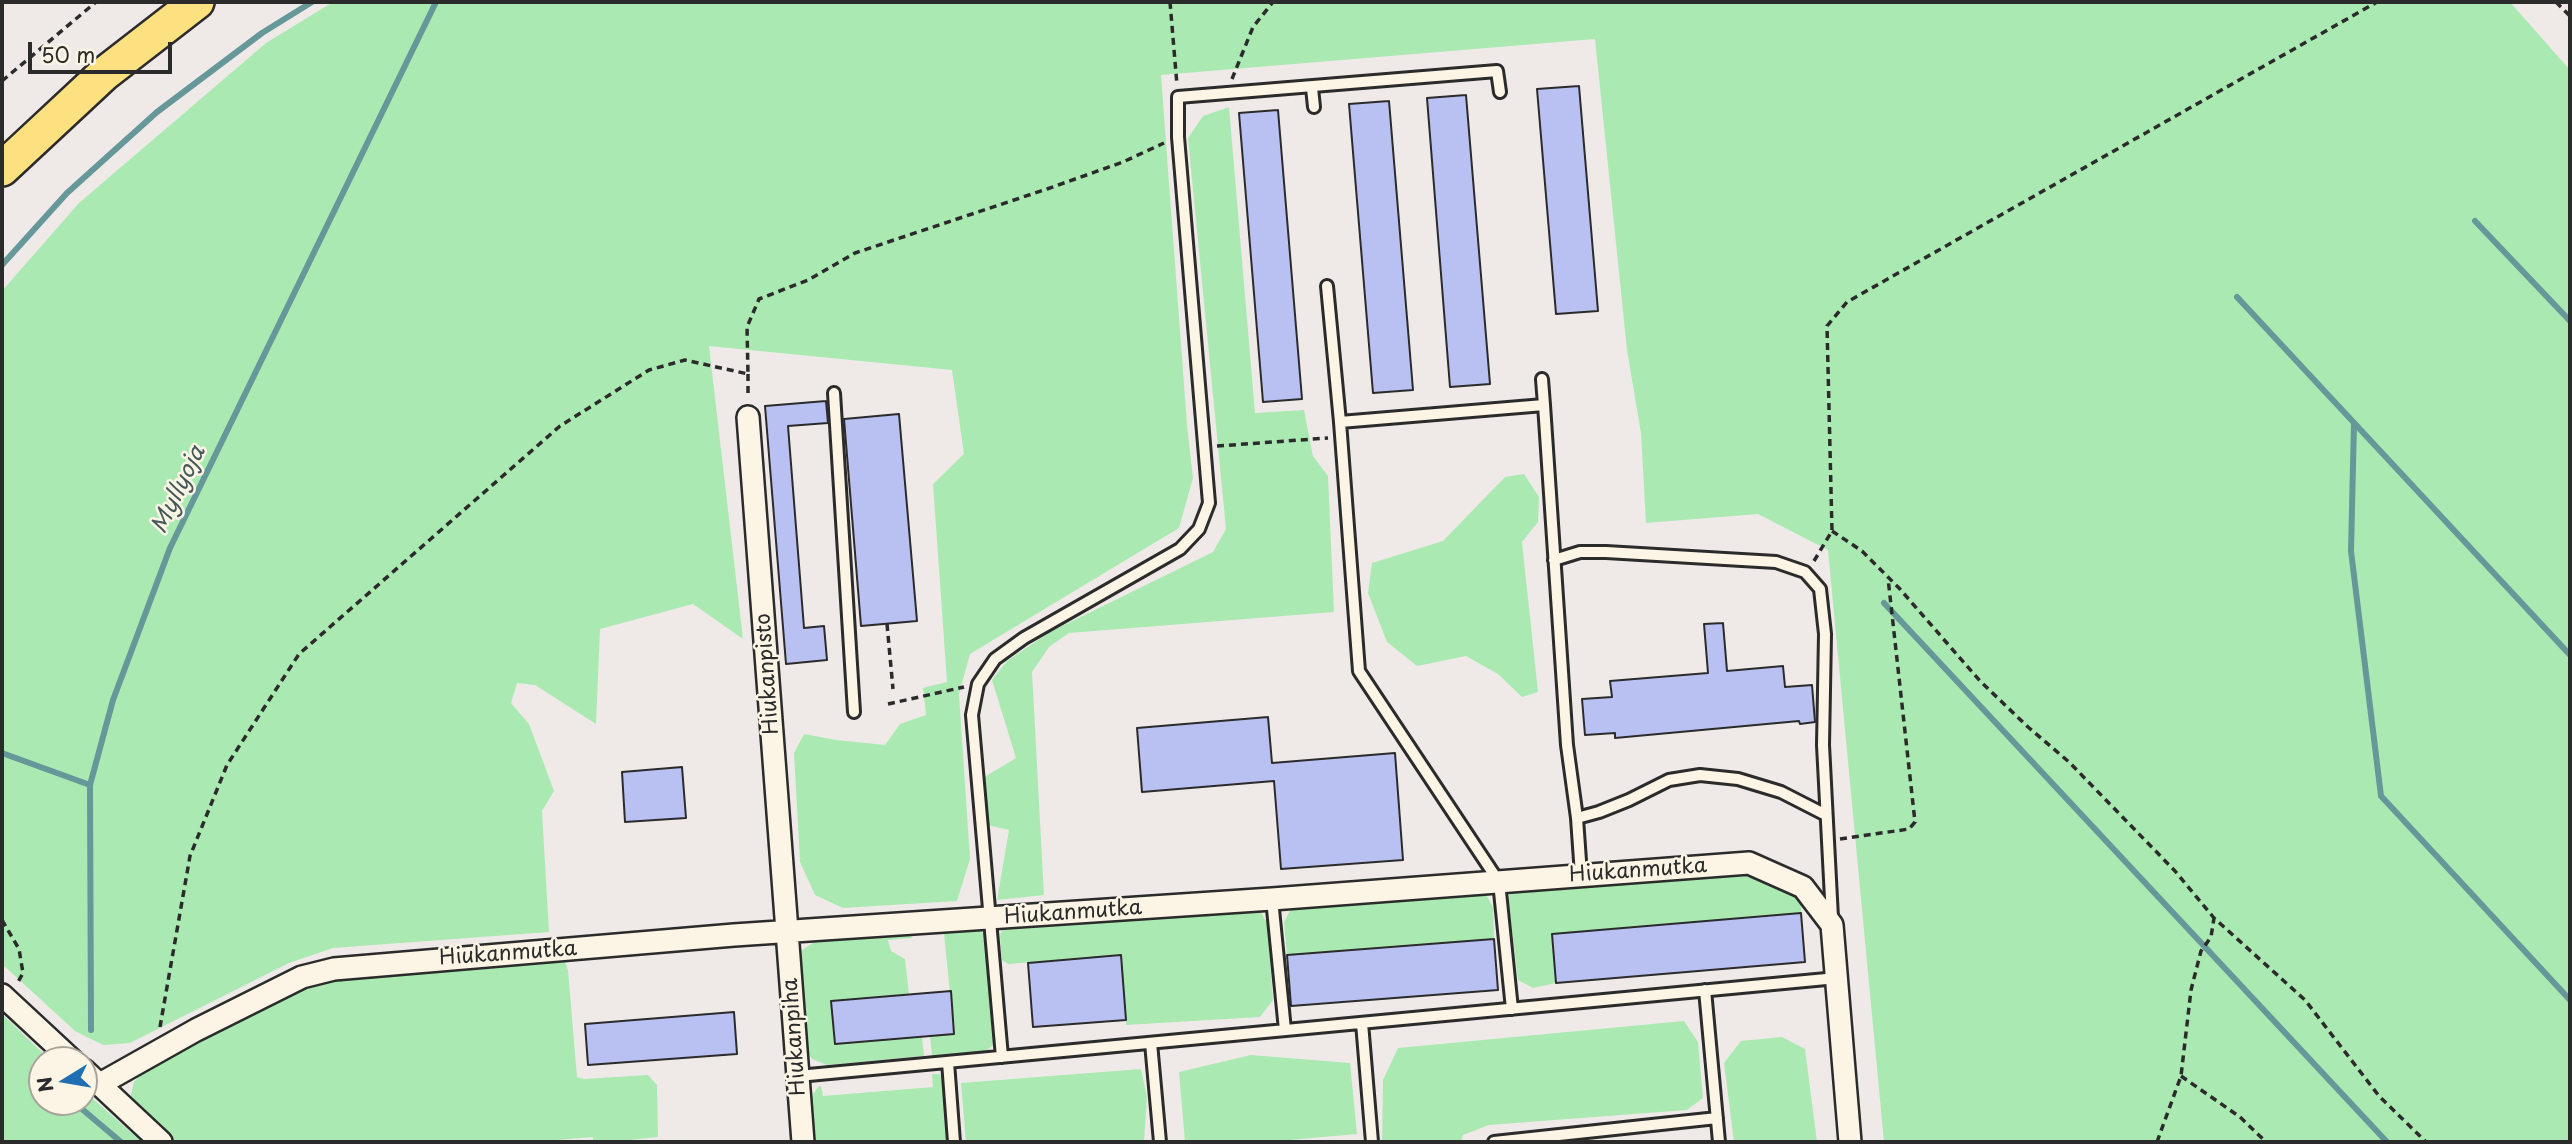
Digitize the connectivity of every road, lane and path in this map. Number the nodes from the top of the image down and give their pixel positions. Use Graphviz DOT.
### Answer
graph roads {
  1 [pos="96,2"];
  2 [pos="197,2"];
  3 [pos="1170,2"];
  4 [pos="1273,2"];
  5 [pos="2377,2"];
  6 [pos="2556,2"];
  7 [pos="2570,16"];
  8 [pos="2,81"];
  9 [pos="1312,88"];
  10 [pos="1500,92"];
  11 [pos="1226,95"];
  12 [pos="1178,97"];
  13 [pos="1314,107"];
  14 [pos="1178,137"];
  15 [pos="2,169"];
  16 [pos="1327,286"];
  17 [pos="748,374"];
  18 [pos="1542,379"];
  19 [pos="834,393"];
  20 [pos="1544,405"];
  21 [pos="748,410"];
  22 [pos="1340,422"];
  23 [pos="1341,437"];
  24 [pos="1205,446"];
  25 [pos="1832,531"];
  26 [pos="1818,555"];
  27 [pos="1554,560"];
  28 [pos="1888,577"];
  29 [pos="887,624"];
  30 [pos="978,684"];
  31 [pos="893,689"];
  32 [pos="888,704"];
  33 [pos="854,712"];
  34 [pos="1826,816"];
  35 [pos="1577,818"];
  36 [pos="1828,841"];
  37 [pos="1581,875"];
  38 [pos="1499,882"];
  39 [pos="1272,899"];
  40 [pos="988,918"];
  41 [pos="2214,918"];
  42 [pos="2,920"];
  43 [pos="1832,925"];
  44 [pos="788,931"];
  45 [pos="1837,978"];
  46 [pos="1705,990"];
  47 [pos="5,998"];
  48 [pos="1511,1009"];
  49 [pos="1362,1023"];
  50 [pos="1285,1030"];
  51 [pos="1150,1043"];
  52 [pos="57,1046"];
  53 [pos="156,1053"];
  54 [pos="1002,1057"];
  55 [pos="948,1062"];
  56 [pos="798,1076"];
  57 [pos="2181,1076"];
  58 [pos="100,1084"];
  59 [pos="1717,1118"];
  60 [pos="161,1142"];
  61 [pos="803,1142"];
  62 [pos="954,1142"];
  63 [pos="1160,1142"];
  64 [pos="1372,1142"];
  65 [pos="1494,1142"];
  66 [pos="1719,1142"];
  67 [pos="1850,1142"];
  68 [pos="2157,1142"];
  69 [pos="2266,1142"];
  70 [pos="2426,1142"];
  1 -- 8 [label="path"];
  2 -- 15 [label="main road"];
  3 -- 12 [label="path"];
  4 -- 11 [label="path"];
  5 -- 25 [label="path"];
  6 -- 7 [label="path"];
  9 -- 10 [label="lane"];
  9 -- 11 [label="lane"];
  9 -- 13 [label="lane"];
  11 -- 12 [label="lane"];
  12 -- 14 [label="lane"];
  14 -- 17 [label="path"];
  14 -- 24 [label="lane"];
  16 -- 22 [label="lane"];
  17 -- 21 [label="path"];
  17 -- 53 [label="path"];
  18 -- 20 [label="lane"];
  19 -- 33 [label="lane"];
  20 -- 22 [label="lane"];
  20 -- 27 [label="lane"];
  21 -- 44 [label="street, Hiukanpisto"];
  22 -- 23 [label="lane"];
  23 -- 24 [label="path"];
  23 -- 38 [label="lane"];
  24 -- 30 [label="lane"];
  25 -- 26 [label="path"];
  25 -- 28 [label="path"];
  27 -- 34 [label="lane"];
  27 -- 35 [label="lane"];
  28 -- 36 [label="path"];
  28 -- 41 [label="path"];
  29 -- 31 [label="path"];
  30 -- 32 [label="path"];
  30 -- 40 [label="lane"];
  34 -- 35 [label="lane"];
  34 -- 36 [label="lane"];
  35 -- 37 [label="lane"];
  36 -- 43 [label="lane"];
  37 -- 38 [label="street, Hiukanmutka"];
  37 -- 43 [label="street, Hiukanmutka"];
  38 -- 39 [label="street, Hiukanmutka"];
  38 -- 48 [label="lane"];
  39 -- 40 [label="street, Hiukanmutka"];
  39 -- 50 [label="lane"];
  40 -- 44 [label="street, Hiukanmutka"];
  40 -- 54 [label="lane"];
  41 -- 57 [label="path"];
  41 -- 70 [label="path"];
  42 -- 47 [label="path"];
  43 -- 45 [label="street"];
  44 -- 53 [label="street, Hiukanmutka"];
  44 -- 56 [label="street, Hiukanpiha"];
  45 -- 46 [label="lane"];
  45 -- 67 [label="street"];
  46 -- 48 [label="lane"];
  46 -- 59 [label="lane"];
  47 -- 52 [label="street"];
  48 -- 49 [label="lane"];
  49 -- 50 [label="lane"];
  49 -- 64 [label="lane"];
  50 -- 51 [label="lane"];
  51 -- 54 [label="lane"];
  51 -- 63 [label="lane"];
  53 -- 58 [label="street, Hiukanmutka"];
  54 -- 55 [label="lane"];
  55 -- 56 [label="lane"];
  55 -- 62 [label="lane"];
  56 -- 61 [label="street, Hiukanpiha"];
  57 -- 68 [label="path"];
  57 -- 69 [label="path"];
  58 -- 60 [label="street"];
  59 -- 65 [label="lane"];
  59 -- 66 [label="lane"];
}
